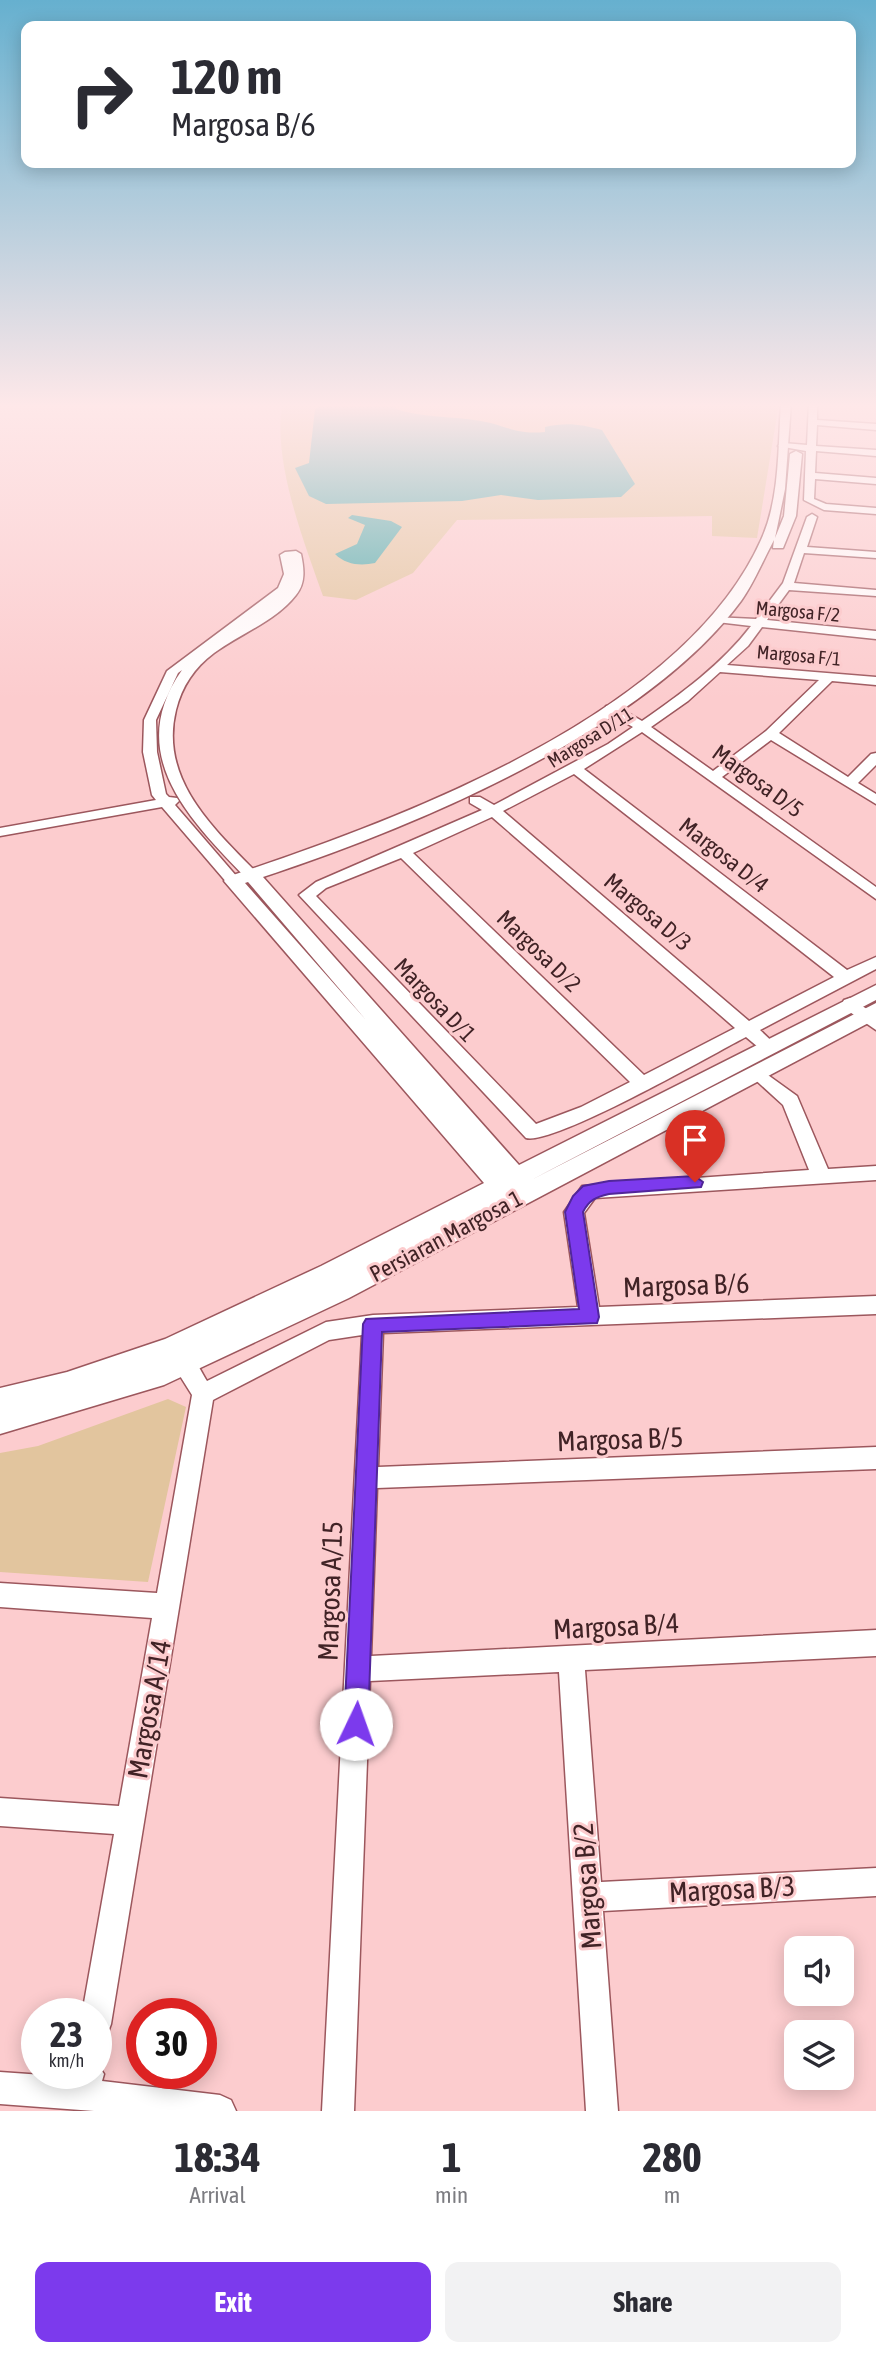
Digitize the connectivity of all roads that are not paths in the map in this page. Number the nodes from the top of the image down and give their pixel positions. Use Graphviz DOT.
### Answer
graph roads {
  1 [pos="785,502"];
  2 [pos="812,502"];
  3 [pos="876,511"];
  4 [pos="782,515"];
  5 [pos="812,517"];
  6 [pos="876,522"];
  7 [pos="803,550"];
  8 [pos="876,555"];
  9 [pos="786,586"];
  10 [pos="876,593"];
  11 [pos="724,621"];
  12 [pos="759,625"];
  13 [pos="876,635"];
  14 [pos="718,668"];
  15 [pos="180,672"];
  16 [pos="829,677"];
  17 [pos="876,681"];
  18 [pos="172,685"];
  19 [pos="618,712"];
  20 [pos="643,727"];
  21 [pos="771,734"];
  22 [pos="876,757"];
  23 [pos="576,769"];
  24 [pos="713,777"];
  25 [pos="850,783"];
  26 [pos="180,795"];
  27 [pos="161,799"];
  28 [pos="475,800"];
  29 [pos="876,800"];
  30 [pos="111,810"];
  31 [pos="495,812"];
  32 [pos="0,822"];
  33 [pos="0,832"];
  34 [pos="404,852"];
  35 [pos="248,884"];
  36 [pos="876,894"];
  37 [pos="307,895"];
  38 [pos="876,962"];
  39 [pos="845,977"];
  40 [pos="876,992"];
  41 [pos="867,1013"];
  42 [pos="750,1029"];
  43 [pos="770,1048"];
  44 [pos="758,1074"];
  45 [pos="643,1084"];
  46 [pos="876,1172"];
  47 [pos="821,1175"];
  48 [pos="509,1178"];
  49 [pos="876,1305"];
  50 [pos="590,1317"];
  51 [pos="373,1324"];
  52 [pos="178,1356"];
  53 [pos="203,1394"];
  54 [pos="0,1400"];
  55 [pos="0,1422"];
  56 [pos="876,1458"];
  57 [pos="366,1478"];
  58 [pos="0,1595"];
  59 [pos="167,1606"];
  60 [pos="876,1643"];
  61 [pos="571,1661"];
  62 [pos="359,1669"];
  63 [pos="0,1812"];
  64 [pos="130,1821"];
  65 [pos="876,1882"];
  66 [pos="587,1897"];
  67 [pos="100,1998"];
  68 [pos="21,2087"];
  69 [pos="0,2088"];
  70 [pos="111,2089"];
  71 [pos="220,2111"];
  72 [pos="338,2111"];
  73 [pos="602,2111"];
  1 -- 4 [label="street"];
  2 -- 3 [label="street"];
  4 -- 5 [label="street"];
  4 -- 11 [label="street"];
  5 -- 6 [label="street"];
  5 -- 7 [label="street, Margosa D/11"];
  7 -- 8 [label="street"];
  7 -- 9 [label="street, Margosa D/11"];
  9 -- 10 [label="street"];
  9 -- 12 [label="street, Margosa D/11"];
  11 -- 12 [label="street, Margosa F/2"];
  11 -- 19 [label="street"];
  12 -- 13 [label="street, Margosa F/2"];
  12 -- 14 [label="street, Margosa D/11"];
  14 -- 16 [label="street, Margosa F/1"];
  14 -- 20 [label="street, Margosa D/11"];
  15 -- 15 [label="street"];
  15 -- 18 [label="street"];
  16 -- 17 [label="street, Margosa F/1"];
  16 -- 21 [label="street"];
  18 -- 26 [label="street"];
  18 -- 27 [label="street"];
  19 -- 20 [label="street, Margosa D/5"];
  19 -- 28 [label="street"];
  19 -- 35 [label="street"];
  20 -- 23 [label="street, Margosa D/11"];
  20 -- 24 [label="street, Margosa D/5"];
  21 -- 24 [label="street"];
  21 -- 25 [label="street"];
  22 -- 25 [label="street"];
  23 -- 31 [label="street, Margosa D/11"];
  23 -- 39 [label="street, Margosa D/4"];
  24 -- 36 [label="street, Margosa D/5"];
  25 -- 29 [label="street"];
  26 -- 27 [label="street"];
  26 -- 35 [label="street"];
  27 -- 30 [label="street"];
  27 -- 35 [label="street"];
  28 -- 31 [label="street, Margosa D/3"];
  28 -- 35 [label="street"];
  30 -- 32 [label="street"];
  30 -- 33 [label="street"];
  31 -- 34 [label="street, Margosa D/11"];
  31 -- 42 [label="street, Margosa D/3"];
  34 -- 37 [label="street, Margosa D/11"];
  34 -- 45 [label="street, Margosa D/2"];
  35 -- 48 [label="street"];
  37 -- 45 [label="street, Margosa D/1"];
  38 -- 39 [label="street"];
  39 -- 42 [label="street"];
  40 -- 41 [label="street, Persiaran Margosa 1"];
  41 -- 43 [label="street, Persiaran Margosa 1"];
  41 -- 44 [label="street, Persiaran Margosa 1"];
  42 -- 43 [label="street, Margosa D/3"];
  42 -- 45 [label="street"];
  43 -- 48 [label="street, Persiaran Margosa 1"];
  44 -- 47 [label="street"];
  44 -- 48 [label="street, Persiaran Margosa 1"];
  46 -- 47 [label="street"];
  47 -- 50 [label="street"];
  48 -- 52 [label="street, Persiaran Margosa 1"];
  48 -- 52 [label="street, Persiaran Margosa 1"];
  49 -- 50 [label="street, Margosa B/6"];
  50 -- 51 [label="street, Margosa B/6"];
  51 -- 53 [label="street, Margosa B/6"];
  51 -- 57 [label="street, Margosa A/15"];
  52 -- 53 [label="street"];
  52 -- 54 [label="street, Persiaran Margosa 1"];
  52 -- 55 [label="street, Persiaran Margosa 1"];
  53 -- 59 [label="street, Margosa A/14"];
  56 -- 57 [label="street, Margosa B/5"];
  57 -- 62 [label="street, Margosa A/15"];
  58 -- 59 [label="street"];
  59 -- 64 [label="street, Margosa A/14"];
  60 -- 61 [label="street, Margosa B/4"];
  61 -- 62 [label="street, Margosa B/4"];
  61 -- 66 [label="street, Margosa B/2"];
  62 -- 72 [label="street, Margosa A/15"];
  63 -- 64 [label="street"];
  64 -- 67 [label="street, Margosa A/14"];
  65 -- 66 [label="street, Margosa B/3"];
  66 -- 73 [label="street, Margosa B/2"];
  68 -- 69 [label="street"];
  70 -- 71 [label="street"];
}
